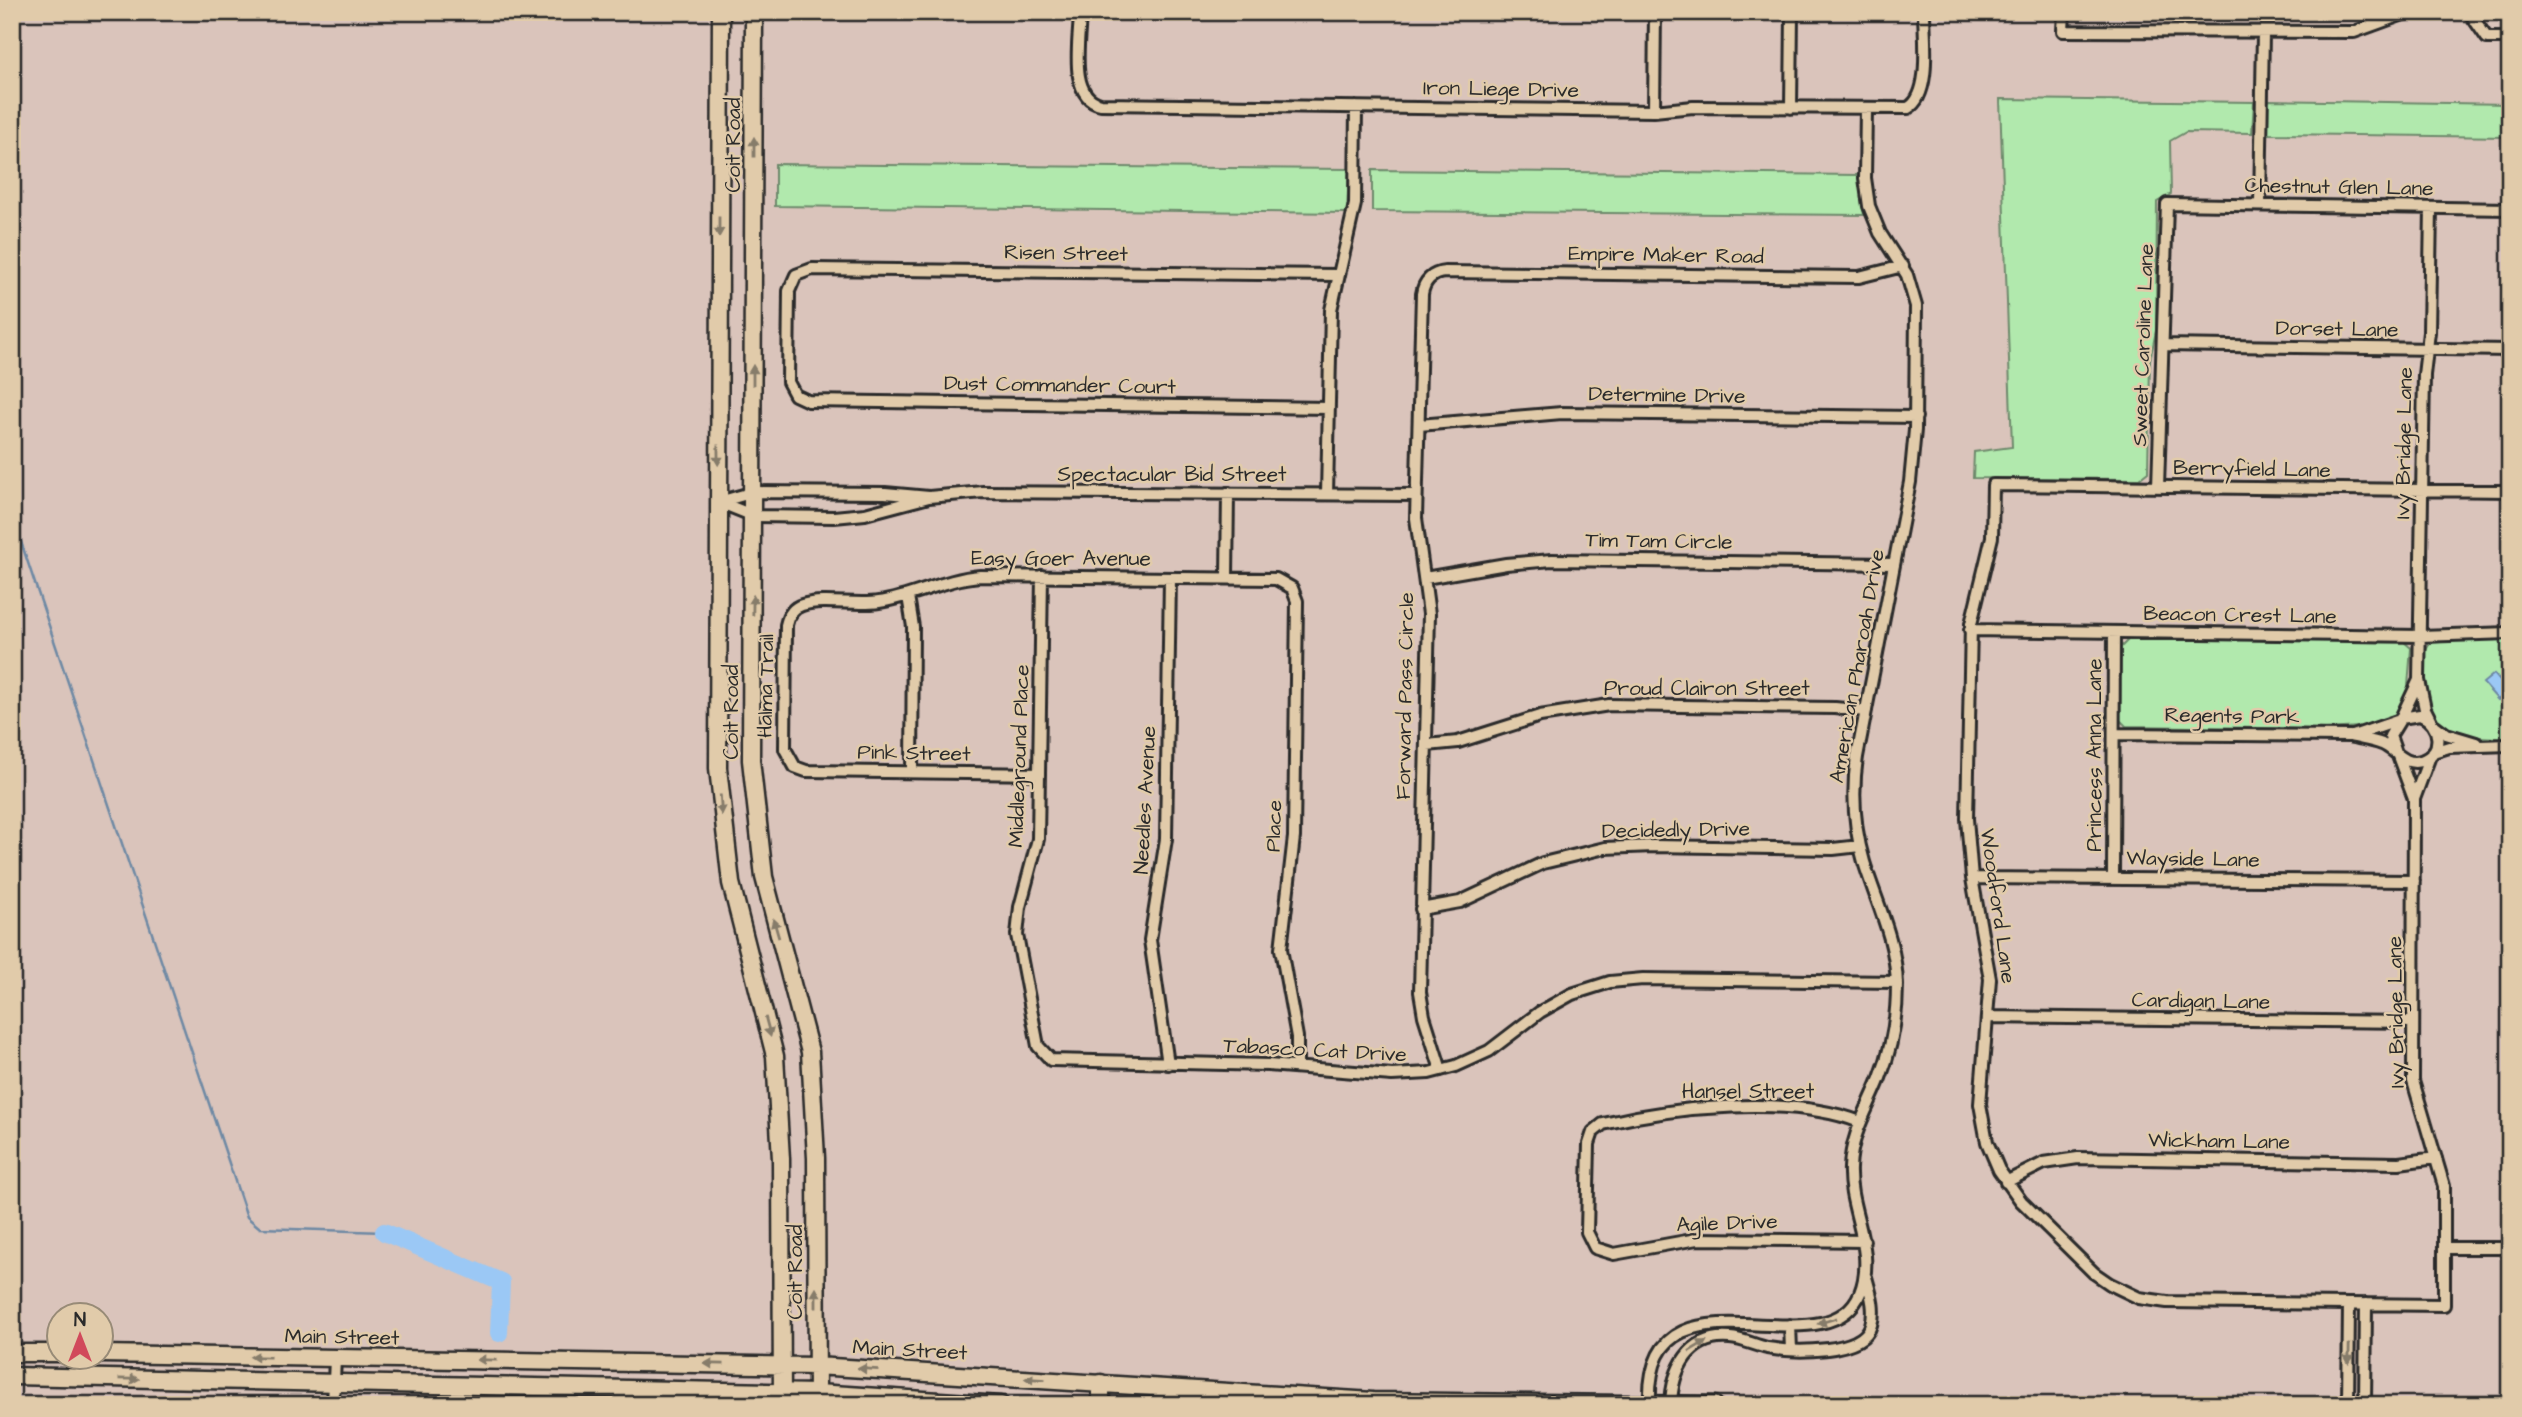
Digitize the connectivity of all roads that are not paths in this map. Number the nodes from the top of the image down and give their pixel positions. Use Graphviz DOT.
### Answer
graph roads {
  1 [pos="720,12"];
  2 [pos="754,12"];
  3 [pos="1080,12"];
  4 [pos="1655,12"];
  5 [pos="1792,12"];
  6 [pos="1924,12"];
  7 [pos="2063,12"];
  8 [pos="2409,12"];
  9 [pos="2469,12"];
  10 [pos="2263,33"];
  11 [pos="2510,38"];
  12 [pos="1356,107"];
  13 [pos="1791,108"];
  14 [pos="1866,108"];
  15 [pos="1654,111"];
  16 [pos="2167,204"];
  17 [pos="2260,205"];
  18 [pos="2431,208"];
  19 [pos="2510,209"];
  20 [pos="1903,266"];
  21 [pos="1337,275"];
  22 [pos="1428,279"];
  23 [pos="2163,345"];
  24 [pos="2427,349"];
  25 [pos="2510,350"];
  26 [pos="793,392"];
  27 [pos="1329,408"];
  28 [pos="1916,417"];
  29 [pos="1419,425"];
  30 [pos="1993,485"];
  31 [pos="2158,487"];
  32 [pos="2422,490"];
  33 [pos="2510,491"];
  34 [pos="754,492"];
  35 [pos="1228,493"];
  36 [pos="1327,494"];
  37 [pos="1416,495"];
  38 [pos="929,497"];
  39 [pos="719,502"];
  40 [pos="754,516"];
  41 [pos="1894,564"];
  42 [pos="1042,576"];
  43 [pos="1170,578"];
  44 [pos="1227,578"];
  45 [pos="1425,578"];
  46 [pos="1290,586"];
  47 [pos="908,596"];
  48 [pos="793,610"];
  49 [pos="1970,630"];
  50 [pos="2114,632"];
  51 [pos="2510,633"];
  52 [pos="2420,636"];
  53 [pos="2420,680"];
  54 [pos="1866,711"];
  55 [pos="2400,719"];
  56 [pos="2431,722"];
  57 [pos="2114,734"];
  58 [pos="2350,736"];
  59 [pos="1427,745"];
  60 [pos="2482,745"];
  61 [pos="2510,745"];
  62 [pos="2397,754"];
  63 [pos="2432,754"];
  64 [pos="790,763"];
  65 [pos="912,772"];
  66 [pos="1040,774"];
  67 [pos="2414,799"];
  68 [pos="1860,846"];
  69 [pos="1972,878"];
  70 [pos="2113,878"];
  71 [pos="2414,881"];
  72 [pos="1421,909"];
  73 [pos="1897,982"];
  74 [pos="1988,1017"];
  75 [pos="2413,1022"];
  76 [pos="1045,1057"];
  77 [pos="1168,1064"];
  78 [pos="1297,1067"];
  79 [pos="1441,1070"];
  80 [pos="1860,1122"];
  81 [pos="2436,1157"];
  82 [pos="2006,1182"];
  83 [pos="1864,1241"];
  84 [pos="1595,1248"];
  85 [pos="2444,1248"];
  86 [pos="2510,1248"];
  87 [pos="1865,1271"];
  88 [pos="2349,1304"];
  89 [pos="2366,1304"];
  90 [pos="2444,1305"];
  91 [pos="1790,1325"];
  92 [pos="1791,1350"];
  93 [pos="12,1353"];
  94 [pos="46,1353"];
  95 [pos="116,1354"];
  96 [pos="335,1358"];
  97 [pos="783,1365"];
  98 [pos="816,1366"];
  99 [pos="12,1376"];
  100 [pos="334,1382"];
  101 [pos="1101,1383"];
  102 [pos="782,1399"];
  103 [pos="817,1399"];
  104 [pos="1373,1403"];
  105 [pos="1650,1404"];
  106 [pos="1671,1404"];
  107 [pos="334,1405"];
  108 [pos="1001,1405"];
  109 [pos="1101,1405"];
  110 [pos="1714,1405"];
  111 [pos="2348,1405"];
  112 [pos="2365,1405"];
  1 -- 39 [label="main road, Coit Road, one-way"];
  34 -- 2 [label="main road, Coit Road, one-way"];
  3 -- 12 [label="street, Iron Liege Drive"];
  4 -- 15 [label="street"];
  5 -- 13 [label="street"];
  6 -- 14 [label="street, Iron Liege Drive"];
  7 -- 10 [label="street"];
  8 -- 10 [label="street"];
  9 -- 11 [label="street"];
  10 -- 17 [label="street"];
  12 -- 15 [label="street, Iron Liege Drive"];
  12 -- 21 [label="street"];
  13 -- 14 [label="street, Iron Liege Drive"];
  13 -- 15 [label="street, Iron Liege Drive"];
  14 -- 20 [label="street, American Pharoah Drive"];
  16 -- 17 [label="street, Chestnut Glen Lane"];
  16 -- 23 [label="street, Sweet Caroline Lane"];
  17 -- 18 [label="street, Chestnut Glen Lane"];
  18 -- 19 [label="street, Chestnut Glen Lane"];
  18 -- 24 [label="street, Ivy Bridge Lane"];
  20 -- 22 [label="street, Empire Maker Road"];
  20 -- 28 [label="street, American Pharoah Drive"];
  21 -- 26 [label="street, Risen Street"];
  21 -- 27 [label="street"];
  22 -- 29 [label="street, Forward Pass Circle"];
  23 -- 24 [label="street, Dorset Lane"];
  23 -- 31 [label="street, Sweet Caroline Lane"];
  24 -- 25 [label="street, Dorset Lane"];
  24 -- 32 [label="street, Ivy Bridge Lane"];
  26 -- 27 [label="street, Dust Commander Court"];
  27 -- 36 [label="street"];
  28 -- 29 [label="street, Determine Drive"];
  28 -- 41 [label="street, American Pharoah Drive"];
  29 -- 37 [label="street, Forward Pass Circle"];
  30 -- 31 [label="street, Berryfield Lane"];
  30 -- 49 [label="street, Woodford Lane"];
  31 -- 32 [label="street, Berryfield Lane"];
  32 -- 33 [label="street, Berryfield Lane"];
  32 -- 52 [label="street, Ivy Bridge Lane"];
  34 -- 38 [label="street, Spectacular Bid Street"];
  34 -- 39 [label="street, Spectacular Bid Street"];
  34 -- 40 [label="main road, Coit Road"];
  35 -- 36 [label="street, Spectacular Bid Street"];
  35 -- 38 [label="street, Spectacular Bid Street"];
  35 -- 44 [label="street"];
  36 -- 37 [label="street, Spectacular Bid Street"];
  37 -- 45 [label="street, Forward Pass Circle"];
  38 -- 40 [label="street, Spectacular Bid Street"];
  39 -- 40 [label="street, Spectacular Bid Street"];
  39 -- 97 [label="main road, Coit Road, one-way"];
  98 -- 40 [label="main road, Coit Road, one-way"];
  41 -- 45 [label="street, Tim Tam Circle"];
  41 -- 54 [label="street, American Pharoah Drive"];
  42 -- 43 [label="street, Easy Goer Avenue"];
  42 -- 47 [label="street, Easy Goer Avenue"];
  42 -- 66 [label="street, Middleground Place"];
  43 -- 44 [label="street, Easy Goer Avenue"];
  43 -- 77 [label="street, Needles Avenue"];
  44 -- 46 [label="street, Easy Goer Avenue"];
  45 -- 59 [label="street, Forward Pass Circle"];
  46 -- 78 [label="street, Place"];
  47 -- 48 [label="street, Easy Goer Avenue"];
  47 -- 65 [label="street"];
  48 -- 64 [label="street, Halma Trail"];
  49 -- 50 [label="street, Beacon Crest Lane"];
  49 -- 69 [label="street, Woodford Lane"];
  50 -- 52 [label="street, Beacon Crest Lane"];
  50 -- 57 [label="street, Princess Anna Lane"];
  51 -- 52 [label="street, Beacon Crest Lane"];
  52 -- 53 [label="street, Ivy Bridge Lane"];
  53 -- 55 [label="street, Ivy Bridge Lane"];
  53 -- 56 [label="street, Ivy Bridge Lane"];
  54 -- 59 [label="street, Proud Clairon Street"];
  54 -- 68 [label="street, American Pharoah Drive"];
  55 -- 56 [label="street"];
  55 -- 58 [label="street, Regents Park"];
  55 -- 62 [label="street"];
  56 -- 60 [label="street"];
  56 -- 63 [label="street"];
  57 -- 58 [label="street, Regents Park"];
  57 -- 70 [label="street, Princess Anna Lane"];
  58 -- 62 [label="street, Regents Park"];
  59 -- 72 [label="street, Forward Pass Circle"];
  60 -- 61 [label="street"];
  60 -- 63 [label="street"];
  62 -- 63 [label="street"];
  62 -- 67 [label="street, Ivy Bridge Lane"];
  63 -- 67 [label="street, Ivy Bridge Lane"];
  64 -- 65 [label="street, Pink Street"];
  65 -- 66 [label="street, Pink Street"];
  66 -- 76 [label="street, Middleground Place"];
  67 -- 71 [label="street, Ivy Bridge Lane"];
  68 -- 72 [label="street, Decidedly Drive"];
  68 -- 73 [label="street, American Pharoah Drive"];
  69 -- 70 [label="street, Wayside Lane"];
  69 -- 74 [label="street, Woodford Lane"];
  70 -- 71 [label="street, Wayside Lane"];
  71 -- 75 [label="street, Ivy Bridge Lane"];
  72 -- 79 [label="street, Forward Pass Circle"];
  73 -- 79 [label="street, Tabasco Cat Drive"];
  73 -- 80 [label="street, American Pharoah Drive"];
  74 -- 75 [label="street, Cardigan Lane"];
  74 -- 82 [label="street, Woodford Lane"];
  75 -- 81 [label="street, Ivy Bridge Lane"];
  76 -- 77 [label="street, Tabasco Cat Drive"];
  77 -- 78 [label="street, Tabasco Cat Drive"];
  78 -- 79 [label="street, Tabasco Cat Drive"];
  80 -- 83 [label="street, American Pharoah Drive"];
  80 -- 84 [label="street, Hansel Street"];
  81 -- 82 [label="street, Wickham Lane"];
  81 -- 85 [label="street, Ivy Bridge Lane"];
  82 -- 88 [label="street, Woodford Lane"];
  83 -- 84 [label="street, Agile Drive"];
  83 -- 87 [label="street, American Pharoah Drive"];
  85 -- 86 [label="street"];
  85 -- 90 [label="street, Ivy Bridge Lane"];
  87 -- 91 [label="street, American Pharoah Drive, one-way"];
  87 -- 92 [label="street, American Pharoah Drive"];
  88 -- 89 [label="street, Woodford Lane"];
  88 -- 111 [label="street, one-way"];
  89 -- 90 [label="street, Woodford Lane"];
  89 -- 112 [label="street"];
  91 -- 92 [label="street"];
  91 -- 105 [label="street, American Pharoah Drive"];
  106 -- 92 [label="street, American Pharoah Drive, one-way"];
  93 -- 94 [label="main road"];
  96 -- 95 [label="main road, Main Street, one-way"];
  97 -- 96 [label="main road, Main Street, one-way"];
  96 -- 100 [label="street"];
  97 -- 98 [label="main road, Main Street"];
  97 -- 102 [label="main road, Coit Road"];
  101 -- 98 [label="main road, Main Street, one-way"];
  98 -- 103 [label="main road, Coit Road"];
  99 -- 100 [label="main road, one-way"];
  100 -- 102 [label="main road"];
  100 -- 107 [label="street"];
  101 -- 104 [label="main road, Main Street"];
  101 -- 109 [label="main road"];
  102 -- 103 [label="main road"];
  103 -- 108 [label="main road"];
  104 -- 105 [label="main road, Main Street"];
  105 -- 106 [label="main road, Main Street"];
  106 -- 110 [label="main road, Main Street"];
}
